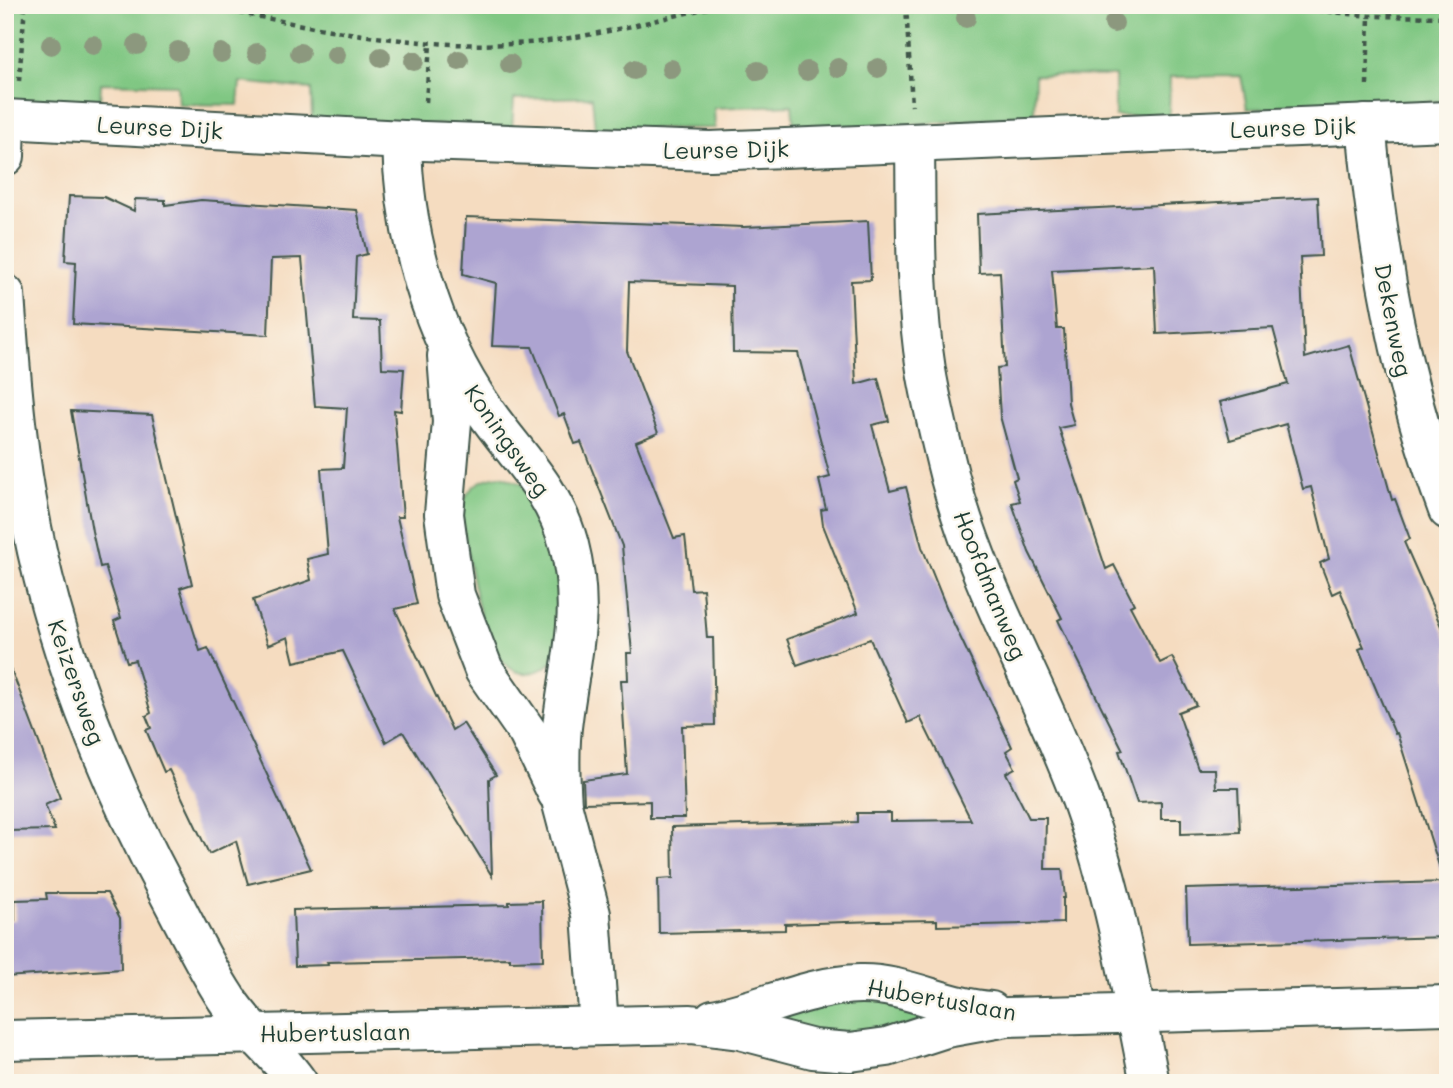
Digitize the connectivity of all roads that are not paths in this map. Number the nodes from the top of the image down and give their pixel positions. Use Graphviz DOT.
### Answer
graph roads {
  1 [pos="1448,121"];
  2 [pos="1366,124"];
  3 [pos="8,128"];
  4 [pos="412,141"];
  5 [pos="915,143"];
  6 [pos="5,294"];
  7 [pos="442,327"];
  8 [pos="1448,510"];
  9 [pos="562,804"];
  10 [pos="1448,1005"];
  11 [pos="1135,1012"];
  12 [pos="1056,1014"];
  13 [pos="666,1024"];
  14 [pos="599,1025"];
  15 [pos="256,1034"];
  16 [pos="5,1040"];
  17 [pos="298,1083"];
  18 [pos="1150,1083"];
  1 -- 2 [label="street, Leurse Dijk"];
  2 -- 5 [label="street, Leurse Dijk"];
  2 -- 8 [label="street, Dekenweg"];
  3 -- 4 [label="street, Leurse Dijk"];
  4 -- 5 [label="street, Leurse Dijk"];
  4 -- 7 [label="street, Koningsweg"];
  5 -- 11 [label="street, Hoofdmanweg"];
  6 -- 15 [label="street, Keizersweg"];
  7 -- 9 [label="street, Koningsweg"];
  7 -- 9 [label="street, Koningsweg"];
  9 -- 14 [label="street, Koningsweg"];
  10 -- 11 [label="street, Hubertuslaan"];
  11 -- 12 [label="street, Hubertuslaan"];
  11 -- 18 [label="street, Hoofdmanweg"];
  12 -- 13 [label="street, Hubertuslaan"];
  12 -- 13 [label="street, Hubertuslaan"];
  13 -- 14 [label="street, Hubertuslaan"];
  14 -- 15 [label="street, Hubertuslaan"];
  15 -- 16 [label="street, Hubertuslaan"];
  15 -- 17 [label="street, Keizersweg"];
}
